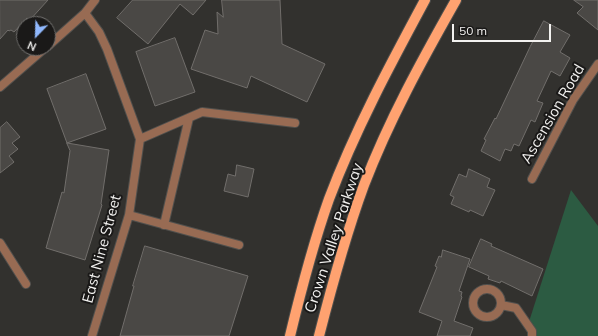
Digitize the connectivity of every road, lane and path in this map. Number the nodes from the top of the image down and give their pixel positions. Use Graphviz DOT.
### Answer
graph roads {
  1 [pos="95,0"];
  2 [pos="425,0"];
  3 [pos="456,0"];
  4 [pos="85,13"];
  5 [pos="56,39"];
  6 [pos="36,56"];
  7 [pos="598,64"];
  8 [pos="0,87"];
  9 [pos="188,118"];
  10 [pos="295,122"];
  11 [pos="140,138"];
  12 [pos="532,179"];
  13 [pos="129,215"];
  14 [pos="164,225"];
  15 [pos="0,243"];
  16 [pos="239,245"];
  17 [pos="26,284"];
  18 [pos="501,305"];
  19 [pos="92,336"];
  20 [pos="290,336"];
  21 [pos="319,336"];
  22 [pos="532,336"];
  1 -- 4 [label="street"];
  2 -- 20 [label="main road, Crown Valley Parkway"];
  3 -- 21 [label="main road, Crown Valley Parkway"];
  4 -- 5 [label="street"];
  4 -- 11 [label="street, East Nine Street"];
  6 -- 8 [label="street"];
  7 -- 12 [label="street, Ascension Road"];
  9 -- 10 [label="street"];
  9 -- 11 [label="street"];
  9 -- 14 [label="street"];
  11 -- 13 [label="street, East Nine Street"];
  13 -- 14 [label="street"];
  13 -- 19 [label="street, East Nine Street"];
  14 -- 16 [label="street"];
  15 -- 17 [label="street"];
  18 -- 22 [label="street"];
}
